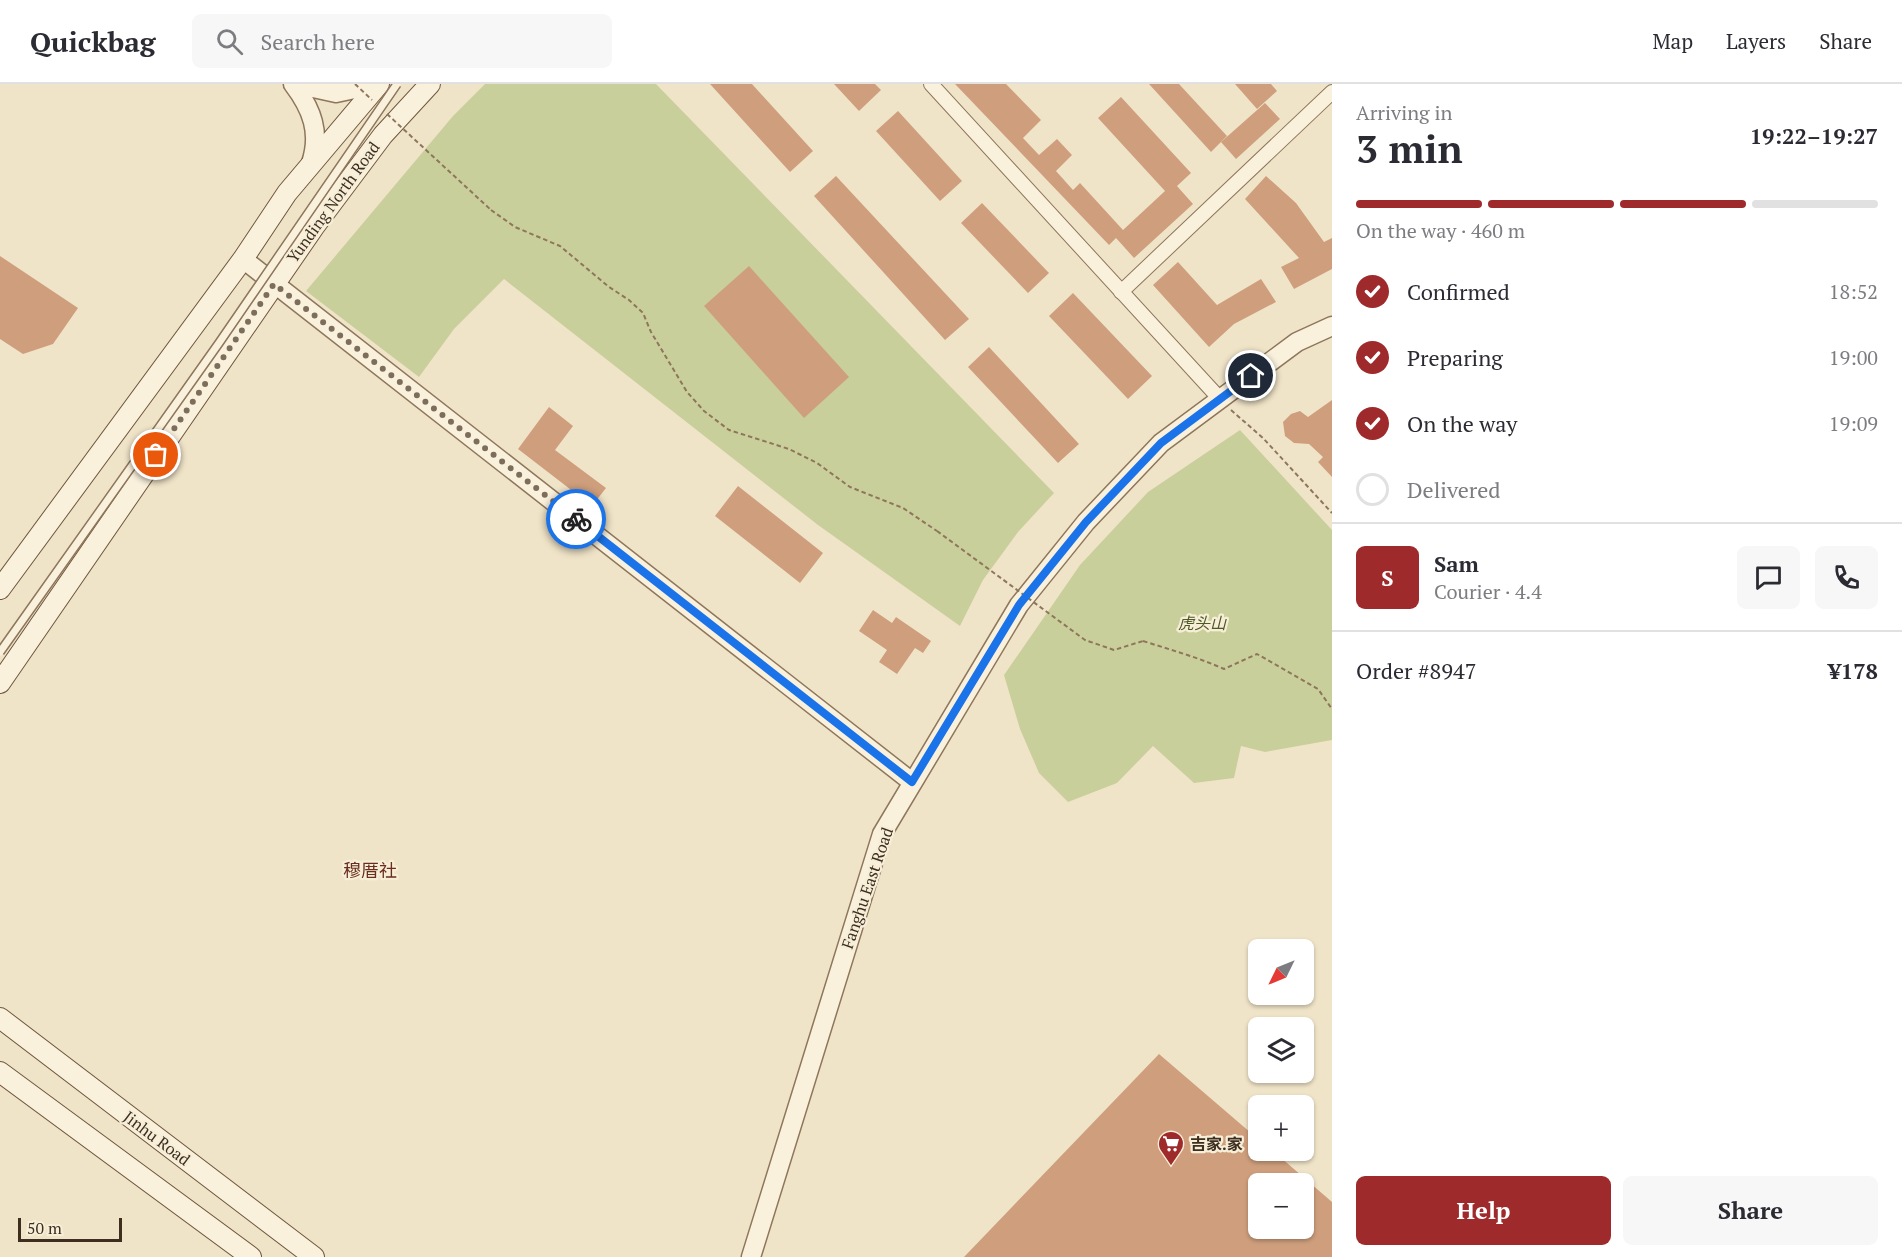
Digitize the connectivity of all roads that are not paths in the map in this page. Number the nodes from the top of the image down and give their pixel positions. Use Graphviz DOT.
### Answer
graph roads {
  1 [pos="294,84"];
  2 [pos="397,84"];
  3 [pos="430,84"];
  4 [pos="931,84"];
  5 [pos="376,89"];
  6 [pos="1332,92"];
  7 [pos="311,164"];
  8 [pos="243,259"];
  9 [pos="274,284"];
  10 [pos="1121,292"];
  11 [pos="1332,326"];
  12 [pos="1220,399"];
  13 [pos="0,589"];
  14 [pos="0,652"];
  15 [pos="0,683"];
  16 [pos="912,782"];
  17 [pos="0,1018"];
  18 [pos="0,1072"];
  19 [pos="250,1257"];
  20 [pos="314,1257"];
  21 [pos="751,1257"];
  1 -- 5 [label="street"];
  1 -- 7 [label="street"];
  2 -- 14 [label="lane, bridge"];
  3 -- 9 [label="main road, Yunding North Road"];
  4 -- 10 [label="street"];
  5 -- 7 [label="main road"];
  6 -- 10 [label="street"];
  7 -- 8 [label="main road"];
  8 -- 9 [label="street"];
  8 -- 13 [label="main road"];
  9 -- 15 [label="main road, Yunding North Road"];
  9 -- 16 [label="street"];
  10 -- 12 [label="street"];
  11 -- 12 [label="street, Fanghu East Road"];
  12 -- 16 [label="street, Fanghu East Road"];
  16 -- 21 [label="street, Fanghu East Road"];
  17 -- 20 [label="main road, Jinhu Road"];
  18 -- 19 [label="main road"];
}
